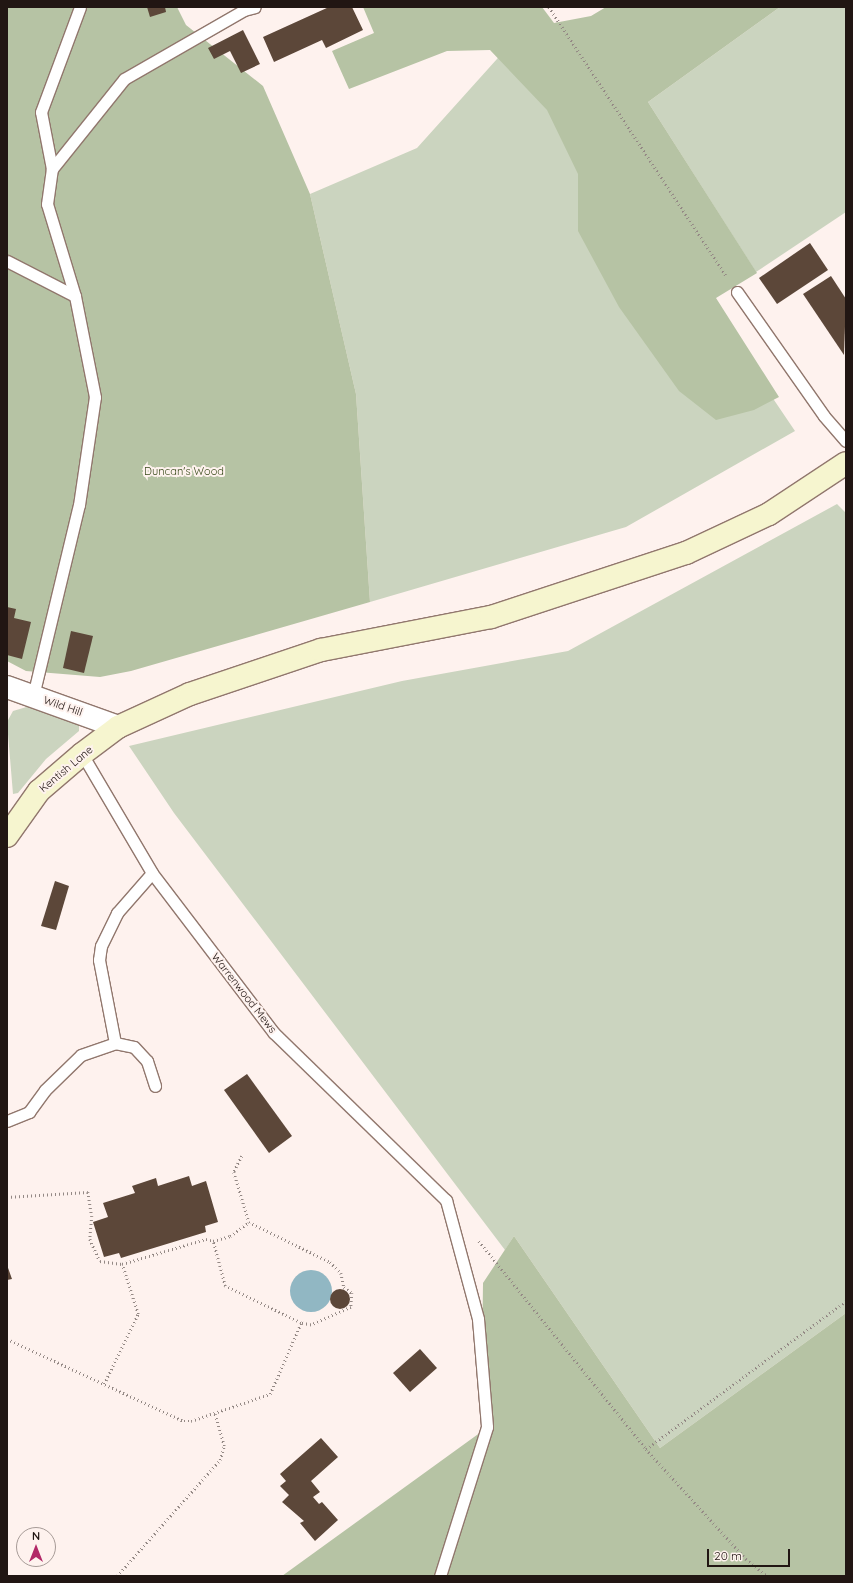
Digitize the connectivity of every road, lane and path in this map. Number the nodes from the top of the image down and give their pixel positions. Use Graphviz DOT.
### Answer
graph roads {
  1 [pos="80,7"];
  2 [pos="255,7"];
  3 [pos="548,7"];
  4 [pos="52,169"];
  5 [pos="7,261"];
  6 [pos="724,274"];
  7 [pos="737,292"];
  8 [pos="75,296"];
  9 [pos="846,441"];
  10 [pos="846,463"];
  11 [pos="7,687"];
  12 [pos="33,696"];
  13 [pos="118,727"];
  14 [pos="82,754"];
  15 [pos="7,836"];
  16 [pos="152,874"];
  17 [pos="115,1043"];
  18 [pos="155,1086"];
  19 [pos="7,1121"];
  20 [pos="242,1156"];
  21 [pos="7,1197"];
  22 [pos="249,1222"];
  23 [pos="476,1238"];
  24 [pos="213,1241"];
  25 [pos="122,1264"];
  26 [pos="846,1301"];
  27 [pos="301,1323"];
  28 [pos="7,1339"];
  29 [pos="104,1384"];
  30 [pos="215,1414"];
  31 [pos="646,1449"];
  32 [pos="117,1576"];
  33 [pos="440,1576"];
  34 [pos="766,1576"];
  1 -- 4 [label="lane"];
  2 -- 4 [label="lane"];
  3 -- 6 [label="path"];
  4 -- 8 [label="lane"];
  5 -- 8 [label="lane"];
  7 -- 9 [label="lane"];
  8 -- 12 [label="lane"];
  10 -- 13 [label="main road, Kentish Lane"];
  11 -- 12 [label="street, Wild Hill"];
  12 -- 13 [label="street, Wild Hill"];
  13 -- 14 [label="main road, Kentish Lane"];
  14 -- 15 [label="main road, Kentish Lane"];
  14 -- 16 [label="lane, Warrenwood Mews"];
  16 -- 17 [label="lane"];
  16 -- 33 [label="lane, Warrenwood Mews"];
  17 -- 18 [label="lane"];
  17 -- 19 [label="lane"];
  20 -- 22 [label="path"];
  21 -- 25 [label="path"];
  22 -- 24 [label="path"];
  22 -- 27 [label="path"];
  23 -- 31 [label="path"];
  24 -- 25 [label="path"];
  24 -- 27 [label="path"];
  25 -- 29 [label="path"];
  26 -- 31 [label="path"];
  27 -- 30 [label="path"];
  28 -- 29 [label="path"];
  29 -- 30 [label="path"];
  30 -- 32 [label="path"];
  31 -- 34 [label="path"];
}
